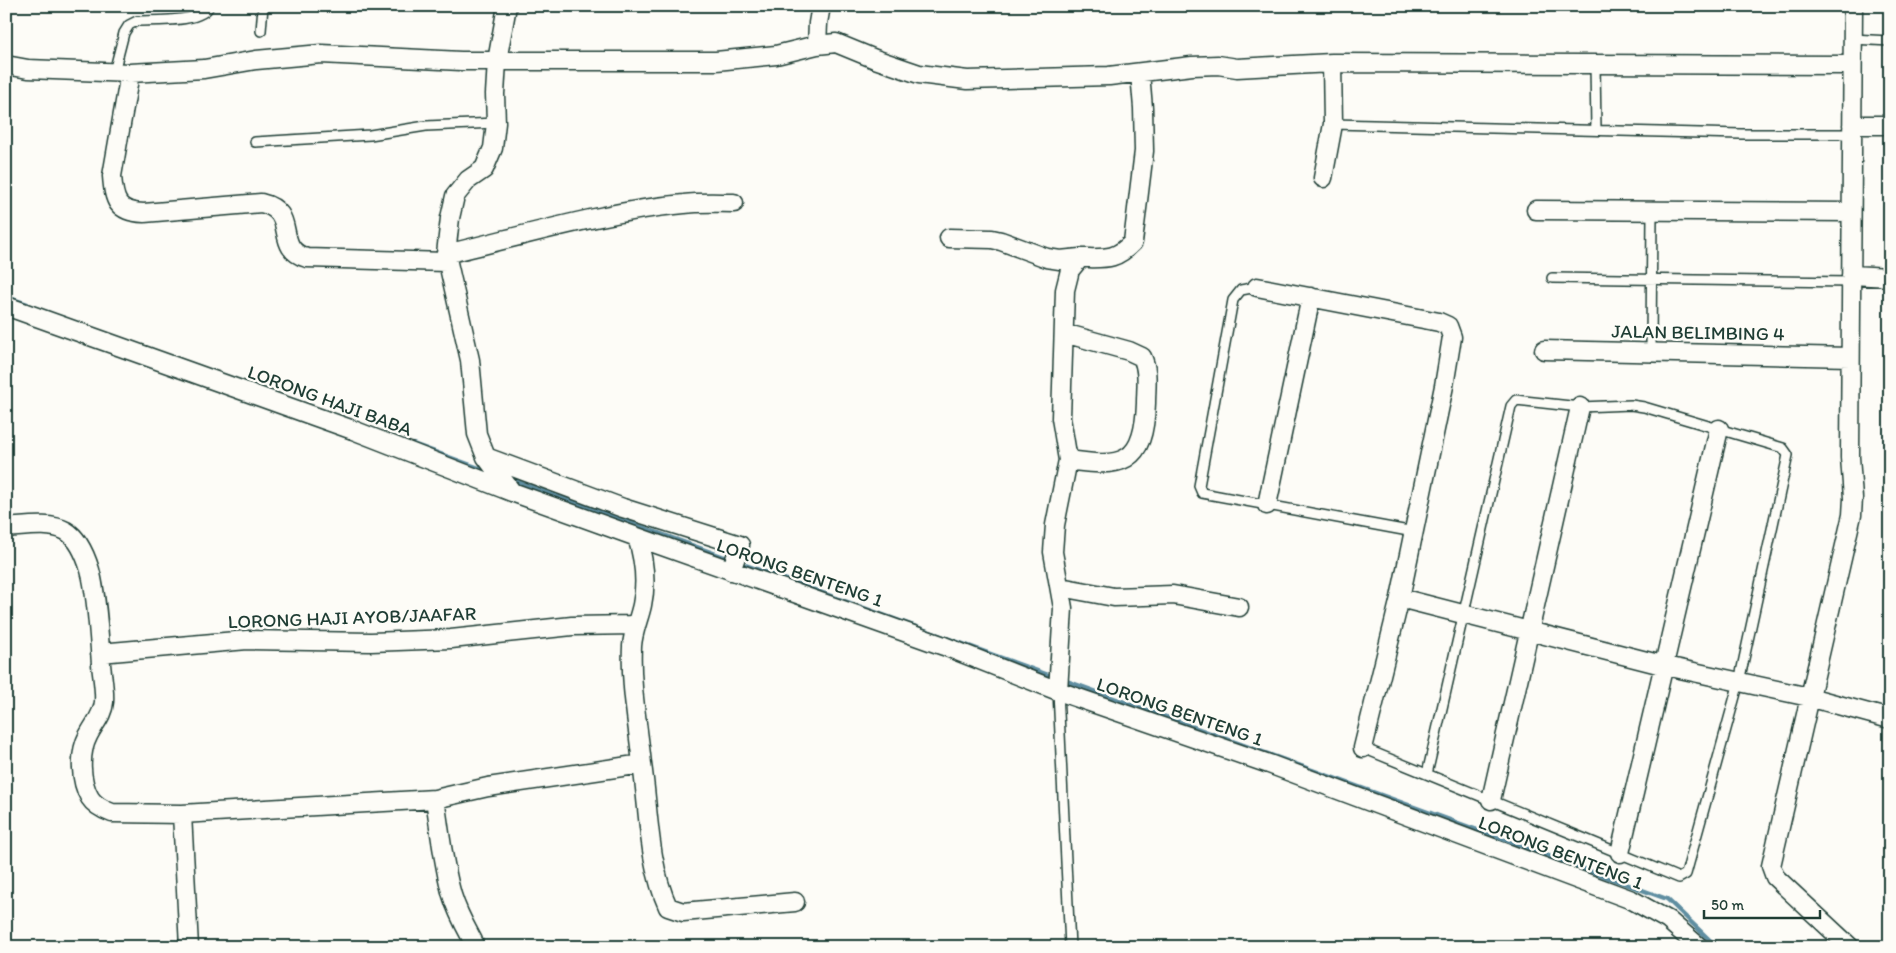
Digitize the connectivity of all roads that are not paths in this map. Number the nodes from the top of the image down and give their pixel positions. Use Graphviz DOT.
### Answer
graph roads {
  1 [pos="209,6"];
  2 [pos="263,6"];
  3 [pos="507,6"];
  4 [pos="821,6"];
  5 [pos="1852,6"];
  6 [pos="261,30"];
  7 [pos="1852,39"];
  8 [pos="1890,41"];
  9 [pos="817,44"];
  10 [pos="497,61"];
  11 [pos="1332,63"];
  12 [pos="1595,64"];
  13 [pos="6,65"];
  14 [pos="1852,65"];
  15 [pos="122,72"];
  16 [pos="1140,73"];
  17 [pos="496,123"];
  18 [pos="1333,124"];
  19 [pos="1890,125"];
  20 [pos="1852,129"];
  21 [pos="1596,130"];
  22 [pos="255,142"];
  23 [pos="1323,178"];
  24 [pos="734,203"];
  25 [pos="1536,210"];
  26 [pos="1652,210"];
  27 [pos="1851,212"];
  28 [pos="949,238"];
  29 [pos="446,258"];
  30 [pos="1080,258"];
  31 [pos="1890,277"];
  32 [pos="1552,278"];
  33 [pos="1652,279"];
  34 [pos="1851,279"];
  35 [pos="1257,287"];
  36 [pos="1311,297"];
  37 [pos="6,306"];
  38 [pos="1064,333"];
  39 [pos="1544,350"];
  40 [pos="1651,351"];
  41 [pos="1850,357"];
  42 [pos="1580,408"];
  43 [pos="1719,429"];
  44 [pos="488,459"];
  45 [pos="1068,460"];
  46 [pos="508,487"];
  47 [pos="1266,505"];
  48 [pos="6,528"];
  49 [pos="1414,532"];
  50 [pos="637,537"];
  51 [pos="733,564"];
  52 [pos="1060,587"];
  53 [pos="1400,598"];
  54 [pos="1239,607"];
  55 [pos="1464,614"];
  56 [pos="635,625"];
  57 [pos="1529,631"];
  58 [pos="100,653"];
  59 [pos="1664,666"];
  60 [pos="1739,682"];
  61 [pos="1058,687"];
  62 [pos="1810,696"];
  63 [pos="1890,719"];
  64 [pos="1363,748"];
  65 [pos="642,764"];
  66 [pos="1427,774"];
  67 [pos="435,800"];
  68 [pos="1491,800"];
  69 [pos="182,814"];
  70 [pos="1620,853"];
  71 [pos="795,902"];
  72 [pos="474,941"];
  73 [pos="189,947"];
  74 [pos="1070,947"];
  75 [pos="1698,947"];
  76 [pos="1850,947"];
  1 -- 15 [label="lane"];
  2 -- 6 [label="lane"];
  3 -- 10 [label="street"];
  4 -- 9 [label="street"];
  5 -- 7 [label="street"];
  7 -- 8 [label="lane"];
  7 -- 14 [label="street"];
  9 -- 10 [label="street"];
  9 -- 16 [label="street"];
  10 -- 15 [label="street"];
  10 -- 17 [label="street"];
  11 -- 12 [label="street"];
  11 -- 16 [label="street"];
  11 -- 18 [label="street"];
  12 -- 14 [label="street"];
  12 -- 21 [label="lane"];
  13 -- 15 [label="street"];
  14 -- 20 [label="street"];
  15 -- 29 [label="street"];
  16 -- 30 [label="street"];
  17 -- 22 [label="lane"];
  17 -- 29 [label="street"];
  18 -- 21 [label="lane"];
  18 -- 23 [label="street"];
  19 -- 20 [label="street"];
  20 -- 21 [label="lane"];
  20 -- 27 [label="street"];
  24 -- 29 [label="street"];
  25 -- 26 [label="street"];
  26 -- 27 [label="street"];
  26 -- 33 [label="lane"];
  27 -- 34 [label="street"];
  28 -- 30 [label="street"];
  29 -- 44 [label="street"];
  30 -- 38 [label="street"];
  31 -- 34 [label="street"];
  32 -- 33 [label="lane"];
  33 -- 34 [label="lane"];
  33 -- 40 [label="lane"];
  34 -- 41 [label="street"];
  35 -- 36 [label="street"];
  35 -- 47 [label="lane"];
  36 -- 47 [label="street"];
  36 -- 49 [label="street"];
  37 -- 46 [label="street, LORONG HAJI BABA"];
  38 -- 45 [label="street"];
  38 -- 45 [label="street"];
  39 -- 40 [label="street, JALAN BELIMBING 4"];
  40 -- 41 [label="street, JALAN BELIMBING 4"];
  41 -- 62 [label="street"];
  42 -- 43 [label="lane"];
  42 -- 55 [label="lane"];
  42 -- 57 [label="street"];
  43 -- 59 [label="street"];
  43 -- 60 [label="lane"];
  44 -- 46 [label="street"];
  44 -- 51 [label="street"];
  45 -- 52 [label="street"];
  46 -- 50 [label="street, LORONG HAJI BABA"];
  47 -- 49 [label="lane"];
  48 -- 58 [label="street"];
  49 -- 53 [label="street"];
  50 -- 51 [label="street, LORONG BENTENG 1"];
  50 -- 56 [label="street"];
  51 -- 61 [label="street, LORONG BENTENG 1"];
  52 -- 54 [label="street"];
  52 -- 61 [label="street"];
  53 -- 55 [label="street"];
  53 -- 64 [label="street"];
  55 -- 57 [label="street"];
  55 -- 66 [label="lane"];
  56 -- 58 [label="street, LORONG HAJI AYOB/JAAFAR"];
  56 -- 65 [label="street"];
  57 -- 59 [label="street"];
  57 -- 68 [label="street"];
  58 -- 69 [label="street"];
  59 -- 60 [label="street"];
  59 -- 70 [label="street"];
  60 -- 62 [label="street"];
  60 -- 70 [label="lane"];
  61 -- 74 [label="lane"];
  61 -- 75 [label="street, LORONG BENTENG 1"];
  62 -- 63 [label="street"];
  62 -- 76 [label="street"];
  64 -- 66 [label="lane"];
  65 -- 67 [label="street"];
  65 -- 71 [label="street"];
  66 -- 68 [label="lane"];
  67 -- 69 [label="street"];
  67 -- 72 [label="street"];
  68 -- 70 [label="lane"];
  69 -- 73 [label="street"];
}
